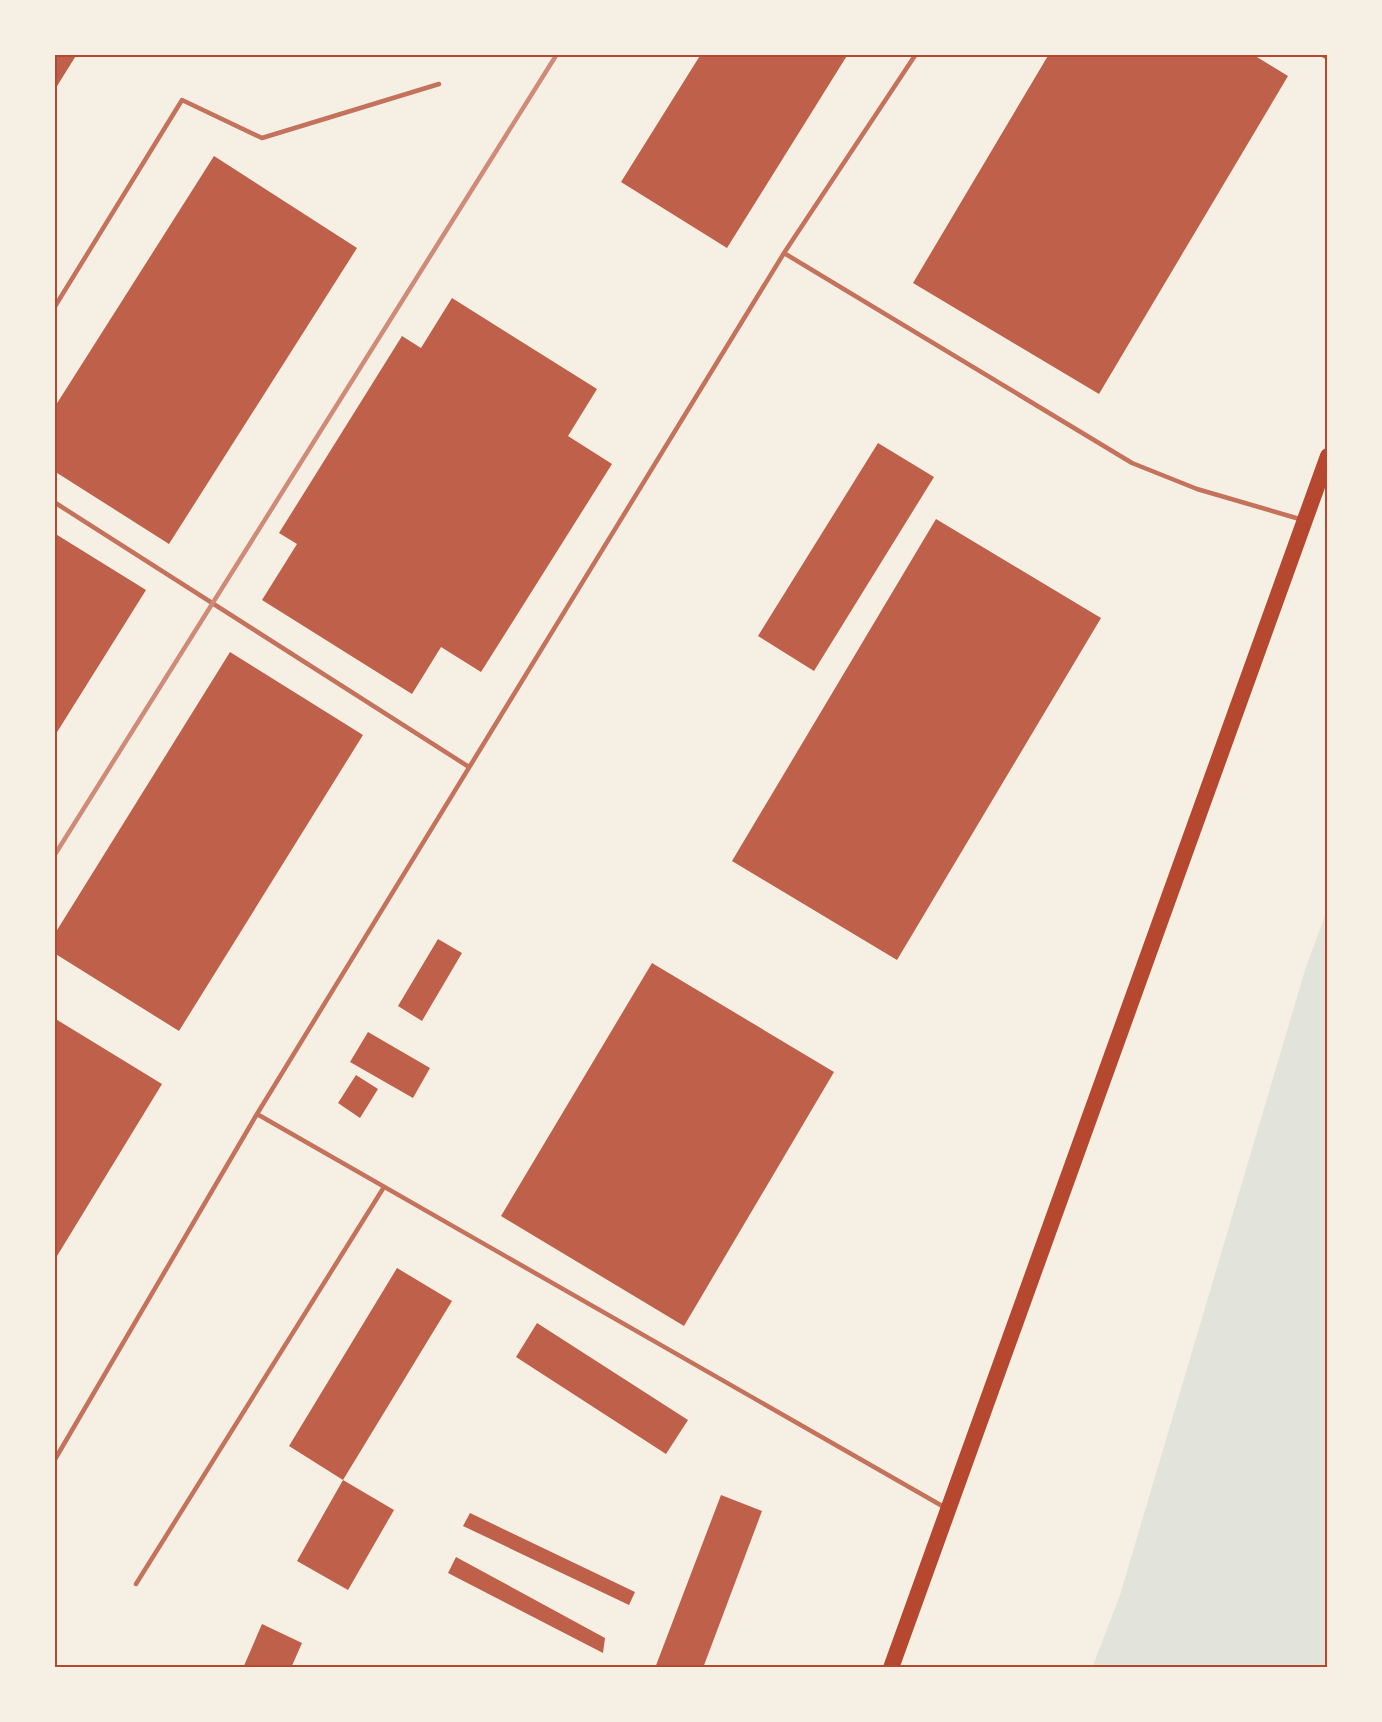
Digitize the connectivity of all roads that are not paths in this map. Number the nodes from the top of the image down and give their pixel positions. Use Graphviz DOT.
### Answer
graph roads {
  1 [pos="916,54"];
  2 [pos="1321,54"];
  3 [pos="1328,58"];
  4 [pos="439,84"];
  5 [pos="784,253"];
  6 [pos="54,308"];
  7 [pos="1328,456"];
  8 [pos="54,502"];
  9 [pos="1305,521"];
  10 [pos="469,767"];
  11 [pos="257,1114"];
  12 [pos="384,1187"];
  13 [pos="54,1461"];
  14 [pos="949,1510"];
  15 [pos="136,1584"];
  16 [pos="891,1668"];
  1 -- 5 [label="lane"];
  2 -- 3 [label="lane"];
  4 -- 6 [label="lane"];
  5 -- 9 [label="lane"];
  5 -- 10 [label="lane"];
  7 -- 9 [label="highway"];
  8 -- 10 [label="lane"];
  9 -- 14 [label="highway"];
  10 -- 11 [label="lane"];
  11 -- 12 [label="lane"];
  11 -- 13 [label="lane"];
  12 -- 14 [label="lane"];
  12 -- 15 [label="lane"];
  14 -- 16 [label="highway"];
}
